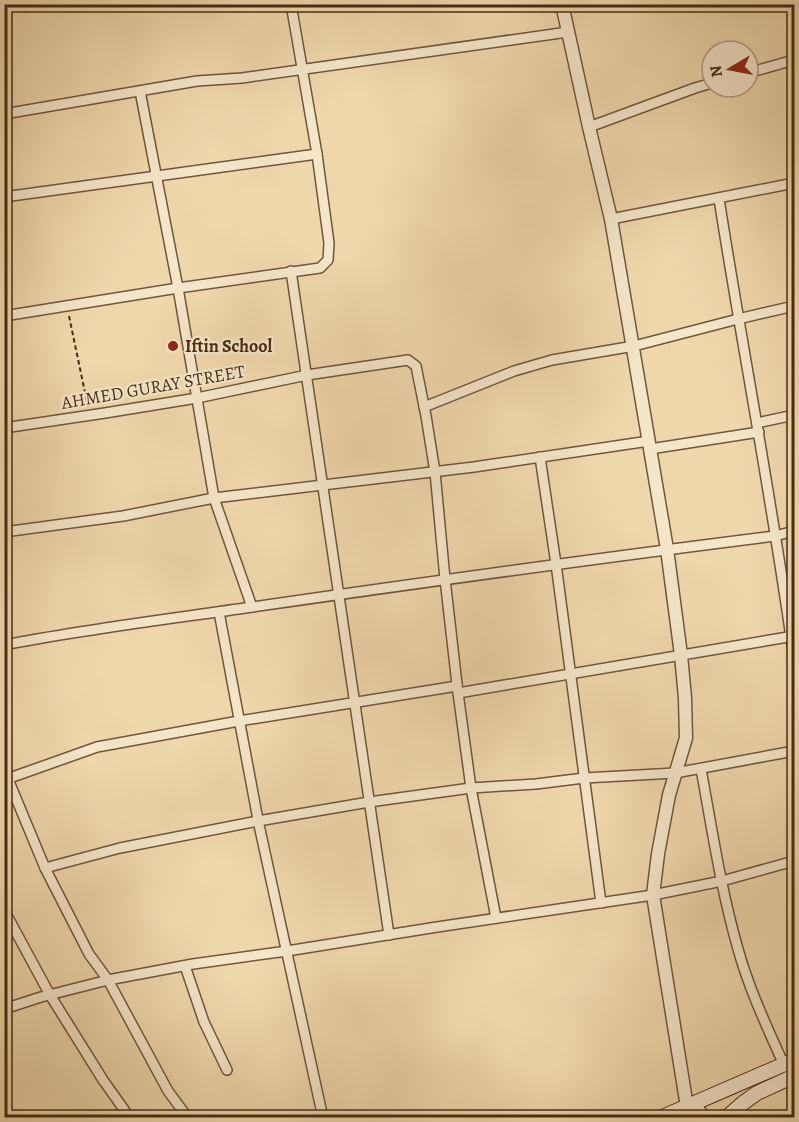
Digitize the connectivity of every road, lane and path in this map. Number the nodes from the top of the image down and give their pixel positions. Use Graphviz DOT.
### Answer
graph roads {
  1 [pos="291,4"];
  2 [pos="562,4"];
  3 [pos="568,32"];
  4 [pos="795,60"];
  5 [pos="303,70"];
  6 [pos="760,70"];
  7 [pos="700,87"];
  8 [pos="140,91"];
  9 [pos="4,114"];
  10 [pos="589,127"];
  11 [pos="317,154"];
  12 [pos="156,176"];
  13 [pos="795,183"];
  14 [pos="4,197"];
  15 [pos="719,199"];
  16 [pos="611,219"];
  17 [pos="291,271"];
  18 [pos="178,288"];
  19 [pos="67,306"];
  20 [pos="795,306"];
  21 [pos="4,316"];
  22 [pos="738,319"];
  23 [pos="634,346"];
  24 [pos="307,375"];
  25 [pos="197,398"];
  26 [pos="424,407"];
  27 [pos="795,414"];
  28 [pos="90,416"];
  29 [pos="758,427"];
  30 [pos="4,428"];
  31 [pos="650,445"];
  32 [pos="540,457"];
  33 [pos="435,472"];
  34 [pos="323,485"];
  35 [pos="214,498"];
  36 [pos="795,531"];
  37 [pos="4,532"];
  38 [pos="775,536"];
  39 [pos="668,549"];
  40 [pos="556,564"];
  41 [pos="445,579"];
  42 [pos="339,594"];
  43 [pos="252,607"];
  44 [pos="219,612"];
  45 [pos="793,637"];
  46 [pos="4,645"];
  47 [pos="681,655"];
  48 [pos="795,659"];
  49 [pos="570,675"];
  50 [pos="458,690"];
  51 [pos="355,702"];
  52 [pos="239,721"];
  53 [pos="795,751"];
  54 [pos="701,769"];
  55 [pos="675,774"];
  56 [pos="584,778"];
  57 [pos="6,780"];
  58 [pos="471,788"];
  59 [pos="369,802"];
  60 [pos="258,821"];
  61 [pos="795,861"];
  62 [pos="45,868"];
  63 [pos="722,881"];
  64 [pos="653,895"];
  65 [pos="601,903"];
  66 [pos="4,910"];
  67 [pos="496,918"];
  68 [pos="389,935"];
  69 [pos="286,951"];
  70 [pos="185,966"];
  71 [pos="108,980"];
  72 [pos="50,995"];
  73 [pos="4,1009"];
  74 [pos="789,1062"];
  75 [pos="227,1070"];
  76 [pos="795,1076"];
  77 [pos="687,1107"];
  78 [pos="130,1118"];
  79 [pos="188,1118"];
  80 [pos="323,1118"];
  81 [pos="660,1118"];
  82 [pos="704,1118"];
  83 [pos="726,1118"];
  1 -- 5 [label="street"];
  2 -- 3 [label="street"];
  3 -- 5 [label="street"];
  3 -- 10 [label="street"];
  4 -- 6 [label="street"];
  5 -- 8 [label="street"];
  5 -- 11 [label="street"];
  7 -- 10 [label="street"];
  8 -- 9 [label="street"];
  8 -- 12 [label="street"];
  10 -- 16 [label="street"];
  11 -- 12 [label="street"];
  11 -- 17 [label="street"];
  12 -- 14 [label="street"];
  12 -- 18 [label="street"];
  13 -- 15 [label="street"];
  15 -- 16 [label="street"];
  15 -- 22 [label="street"];
  16 -- 23 [label="street"];
  17 -- 18 [label="street"];
  17 -- 24 [label="street"];
  18 -- 19 [label="street"];
  18 -- 25 [label="street"];
  19 -- 21 [label="street"];
  19 -- 28 [label="path"];
  20 -- 22 [label="street"];
  22 -- 23 [label="street"];
  22 -- 29 [label="street"];
  23 -- 26 [label="street"];
  23 -- 31 [label="street"];
  24 -- 25 [label="street, AHMED GURAY STREET"];
  24 -- 26 [label="street, AHMED GURAY STREET"];
  24 -- 34 [label="street"];
  25 -- 28 [label="street, AHMED GURAY STREET"];
  25 -- 35 [label="street"];
  26 -- 33 [label="street, AHMED GURAY STREET"];
  27 -- 29 [label="street"];
  28 -- 30 [label="street, AHMED GURAY STREET"];
  29 -- 31 [label="street"];
  29 -- 38 [label="street"];
  31 -- 32 [label="street"];
  31 -- 39 [label="street"];
  32 -- 33 [label="street"];
  32 -- 40 [label="street"];
  33 -- 34 [label="street"];
  33 -- 41 [label="street, AHMED GURAY STREET"];
  34 -- 35 [label="street"];
  34 -- 42 [label="street"];
  35 -- 37 [label="street"];
  35 -- 43 [label="street"];
  36 -- 38 [label="street"];
  38 -- 39 [label="street"];
  38 -- 45 [label="street"];
  39 -- 40 [label="street"];
  39 -- 47 [label="street"];
  40 -- 41 [label="street"];
  40 -- 49 [label="street"];
  41 -- 42 [label="street"];
  41 -- 50 [label="street, AHMED GURAY STREET"];
  42 -- 43 [label="street"];
  42 -- 51 [label="street"];
  43 -- 44 [label="street"];
  44 -- 46 [label="street"];
  44 -- 52 [label="street"];
  45 -- 47 [label="street"];
  45 -- 48 [label="street"];
  47 -- 49 [label="street"];
  47 -- 55 [label="street"];
  49 -- 50 [label="street"];
  49 -- 56 [label="street"];
  50 -- 51 [label="street"];
  50 -- 58 [label="street, AHMED GURAY STREET"];
  51 -- 52 [label="street"];
  51 -- 59 [label="street"];
  52 -- 57 [label="street"];
  52 -- 60 [label="street"];
  53 -- 54 [label="street"];
  54 -- 55 [label="street"];
  54 -- 63 [label="street"];
  55 -- 56 [label="street"];
  55 -- 64 [label="street"];
  56 -- 58 [label="street"];
  56 -- 65 [label="street"];
  57 -- 62 [label="street"];
  58 -- 59 [label="street"];
  58 -- 67 [label="street, AHMED GURAY STREET"];
  59 -- 60 [label="street"];
  59 -- 68 [label="street"];
  60 -- 62 [label="street"];
  60 -- 69 [label="street"];
  61 -- 63 [label="street"];
  62 -- 71 [label="street"];
  63 -- 64 [label="street"];
  63 -- 74 [label="street"];
  64 -- 65 [label="street"];
  64 -- 77 [label="street"];
  65 -- 67 [label="street"];
  66 -- 72 [label="street"];
  67 -- 68 [label="street"];
  68 -- 69 [label="street"];
  69 -- 70 [label="street"];
  69 -- 80 [label="street"];
  70 -- 71 [label="street"];
  70 -- 75 [label="street"];
  71 -- 72 [label="street"];
  71 -- 79 [label="street"];
  72 -- 73 [label="street"];
  72 -- 78 [label="street"];
  74 -- 77 [label="main road"];
  76 -- 83 [label="main road"];
  77 -- 81 [label="main road"];
  77 -- 82 [label="main road"];
}
